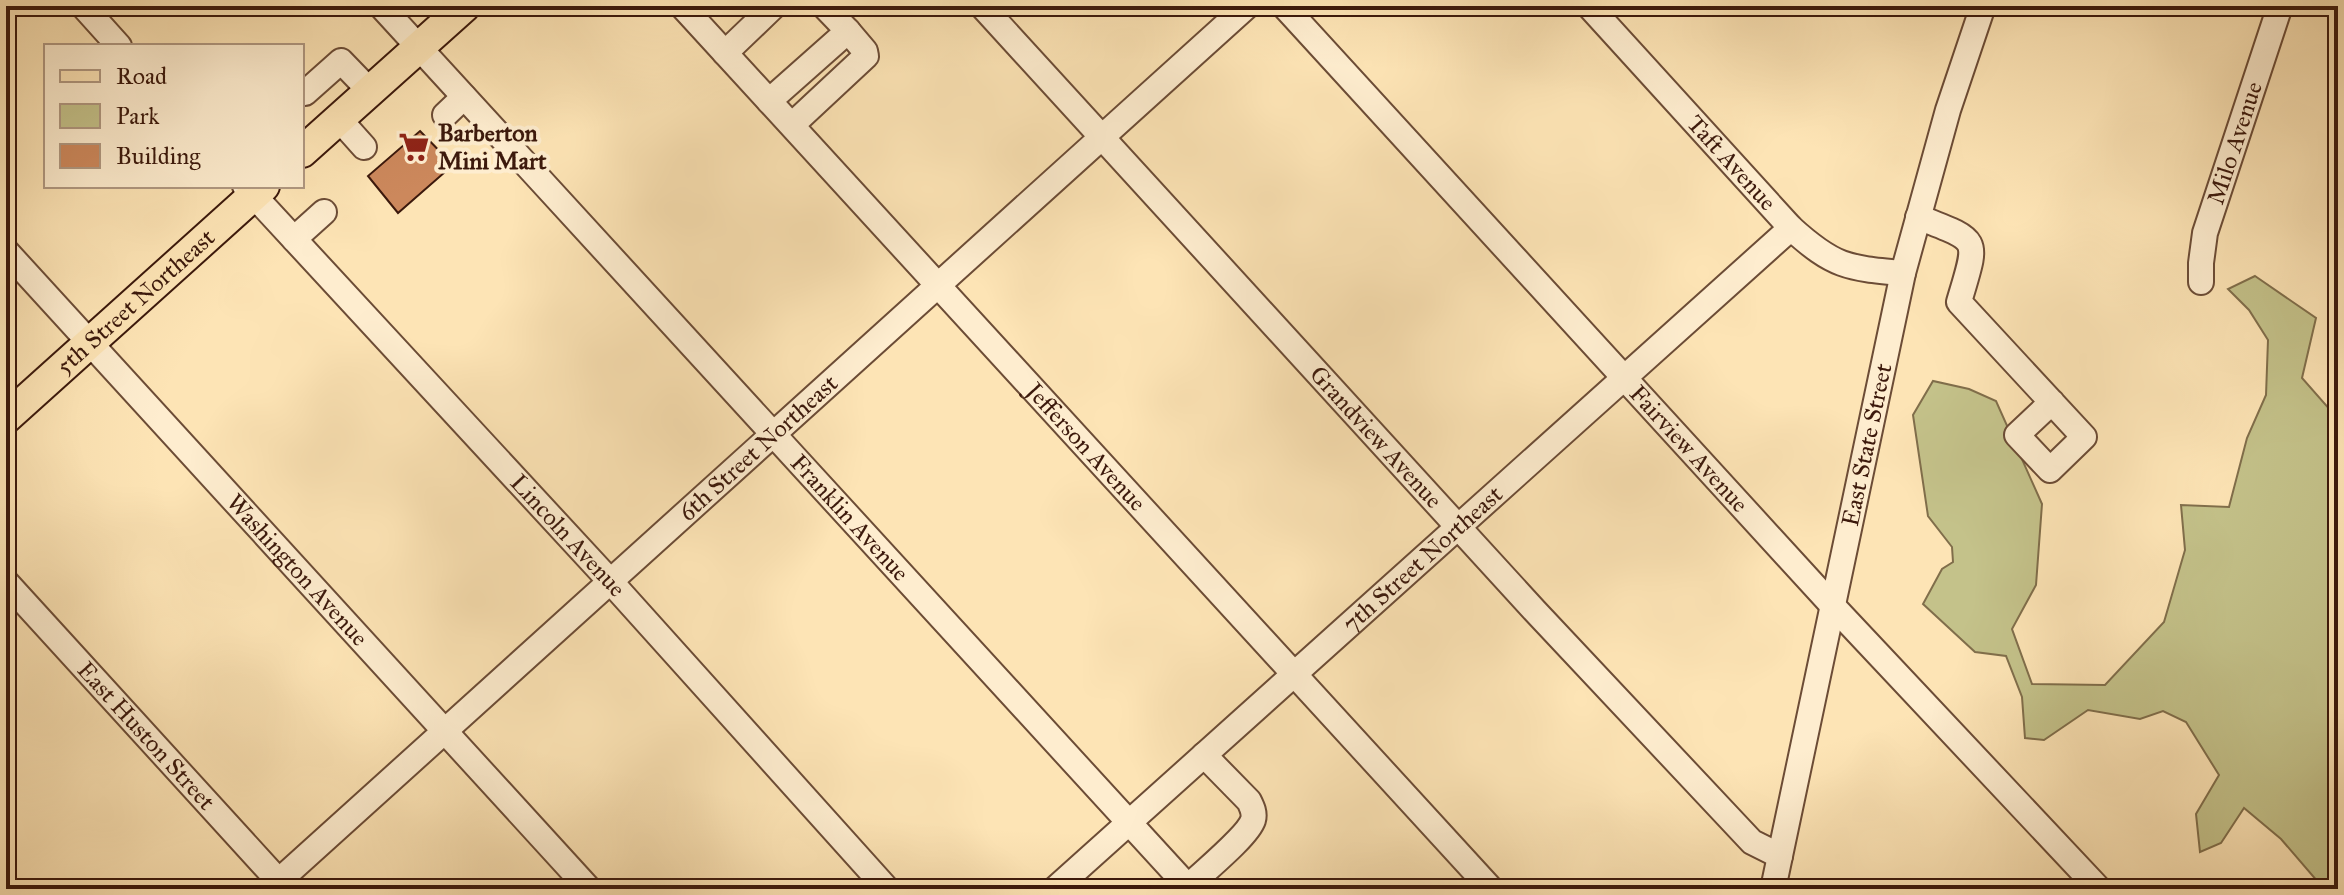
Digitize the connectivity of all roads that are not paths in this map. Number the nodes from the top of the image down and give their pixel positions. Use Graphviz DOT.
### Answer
graph roads {
  1 [pos="83,6"];
  2 [pos="381,6"];
  3 [pos="465,6"];
  4 [pos="682,6"];
  5 [pos="774,6"];
  6 [pos="824,6"];
  7 [pos="982,6"];
  8 [pos="1247,6"];
  9 [pos="1284,6"];
  10 [pos="1589,6"];
  11 [pos="1983,6"];
  12 [pos="2280,6"];
  13 [pos="848,31"];
  14 [pos="117,44"];
  15 [pos="419,48"];
  16 [pos="725,53"];
  17 [pos="304,91"];
  18 [pos="370,91"];
  19 [pos="464,97"];
  20 [pos="769,101"];
  21 [pos="445,115"];
  22 [pos="336,122"];
  23 [pos="792,125"];
  24 [pos="1103,136"];
  25 [pos="364,147"];
  26 [pos="304,150"];
  27 [pos="254,189"];
  28 [pos="324,212"];
  29 [pos="1918,217"];
  30 [pos="1791,228"];
  31 [pos="294,239"];
  32 [pos="6,251"];
  33 [pos="1903,273"];
  34 [pos="2201,282"];
  35 [pos="939,285"];
  36 [pos="90,342"];
  37 [pos="1625,377"];
  38 [pos="2052,402"];
  39 [pos="6,418"];
  40 [pos="773,434"];
  41 [pos="1459,526"];
  42 [pos="610,581"];
  43 [pos="6,582"];
  44 [pos="1832,605"];
  45 [pos="1294,675"];
  46 [pos="445,731"];
  47 [pos="1204,755"];
  48 [pos="1129,823"];
  49 [pos="1780,856"];
  50 [pos="278,886"];
  51 [pos="1189,888"];
  52 [pos="589,889"];
  53 [pos="887,889"];
  54 [pos="1055,889"];
  55 [pos="1491,889"];
  56 [pos="1773,889"];
  57 [pos="2099,889"];
  1 -- 14 [label="street"];
  2 -- 15 [label="street, Franklin Avenue"];
  3 -- 15 [label="main road"];
  4 -- 16 [label="street, Jefferson Avenue"];
  5 -- 16 [label="street"];
  6 -- 13 [label="street"];
  7 -- 24 [label="street, Grandview Avenue"];
  8 -- 24 [label="street, 6th Street Northeast"];
  9 -- 37 [label="street, Fairview Avenue"];
  10 -- 30 [label="street, Taft Avenue"];
  11 -- 29 [label="street, East State Street"];
  12 -- 34 [label="street, Milo Avenue"];
  13 -- 20 [label="street"];
  13 -- 23 [label="street"];
  15 -- 18 [label="main road"];
  15 -- 19 [label="street, Franklin Avenue"];
  16 -- 20 [label="street, Jefferson Avenue"];
  17 -- 18 [label="street"];
  17 -- 22 [label="street"];
  18 -- 22 [label="main road"];
  19 -- 21 [label="street"];
  19 -- 40 [label="street, Franklin Avenue"];
  20 -- 23 [label="street, Jefferson Avenue"];
  22 -- 25 [label="street"];
  22 -- 26 [label="main road"];
  23 -- 35 [label="street, Jefferson Avenue"];
  24 -- 35 [label="street, 6th Street Northeast"];
  24 -- 41 [label="street, Grandview Avenue"];
  27 -- 31 [label="street, Lincoln Avenue"];
  27 -- 36 [label="main road, 5th Street Northeast"];
  28 -- 31 [label="street"];
  29 -- 33 [label="street, East State Street"];
  29 -- 38 [label="street"];
  30 -- 33 [label="street, Taft Avenue"];
  30 -- 37 [label="street, 7th Street Northeast"];
  31 -- 42 [label="street, Lincoln Avenue"];
  32 -- 36 [label="street, Washington Avenue"];
  33 -- 44 [label="street, East State Street"];
  35 -- 40 [label="street, 6th Street Northeast"];
  35 -- 45 [label="street, Jefferson Avenue"];
  36 -- 39 [label="main road, 5th Street Northeast"];
  36 -- 46 [label="street, Washington Avenue"];
  37 -- 41 [label="street, 7th Street Northeast"];
  37 -- 44 [label="street, Fairview Avenue"];
  40 -- 42 [label="street, 6th Street Northeast"];
  40 -- 48 [label="street, Franklin Avenue"];
  41 -- 45 [label="street, 7th Street Northeast"];
  41 -- 49 [label="street, Grandview Avenue"];
  42 -- 46 [label="street, 6th Street Northeast"];
  42 -- 53 [label="street, Lincoln Avenue"];
  43 -- 50 [label="street, East Huston Street"];
  44 -- 49 [label="street, East State Street"];
  44 -- 57 [label="street, Fairview Avenue"];
  45 -- 47 [label="street, 7th Street Northeast"];
  45 -- 55 [label="street, Jefferson Avenue"];
  46 -- 50 [label="street, 6th Street Northeast"];
  46 -- 52 [label="street, Washington Avenue"];
  47 -- 48 [label="street, 7th Street Northeast"];
  47 -- 51 [label="street"];
  48 -- 51 [label="street, Franklin Avenue"];
  48 -- 54 [label="street, 7th Street Northeast"];
  49 -- 56 [label="street, East State Street"];
}
